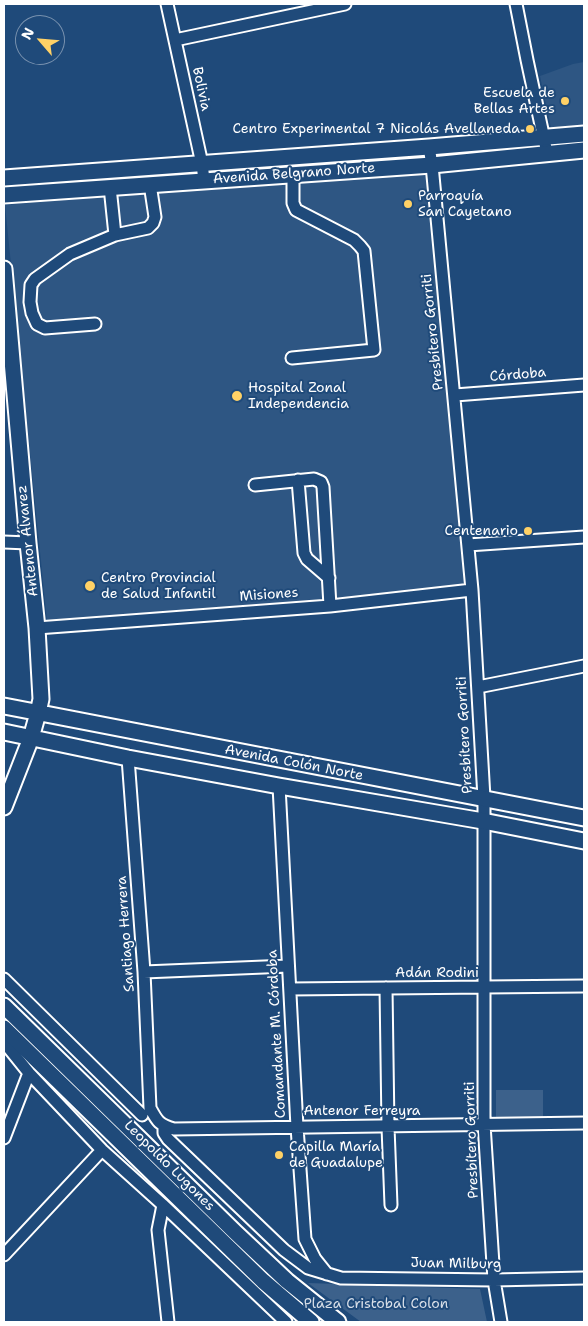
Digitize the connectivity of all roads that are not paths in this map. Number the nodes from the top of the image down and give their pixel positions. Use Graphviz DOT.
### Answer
graph roads {
  1 [pos="167,4"];
  2 [pos="345,4"];
  3 [pos="516,4"];
  4 [pos="175,40"];
  5 [pos="584,134"];
  6 [pos="544,137"];
  7 [pos="429,148"];
  8 [pos="584,150"];
  9 [pos="547,153"];
  10 [pos="202,164"];
  11 [pos="432,165"];
  12 [pos="293,174"];
  13 [pos="4,178"];
  14 [pos="204,180"];
  15 [pos="150,184"];
  16 [pos="110,187"];
  17 [pos="4,194"];
  18 [pos="115,235"];
  19 [pos="4,269"];
  20 [pos="95,324"];
  21 [pos="292,358"];
  22 [pos="584,385"];
  23 [pos="455,396"];
  24 [pos="298,480"];
  25 [pos="254,485"];
  26 [pos="584,538"];
  27 [pos="4,542"];
  28 [pos="28,543"];
  29 [pos="468,546"];
  30 [pos="329,578"];
  31 [pos="472,590"];
  32 [pos="330,606"];
  33 [pos="37,628"];
  34 [pos="584,666"];
  35 [pos="478,687"];
  36 [pos="4,706"];
  37 [pos="38,714"];
  38 [pos="4,732"];
  39 [pos="31,738"];
  40 [pos="128,758"];
  41 [pos="279,786"];
  42 [pos="484,798"];
  43 [pos="4,807"];
  44 [pos="584,818"];
  45 [pos="483,821"];
  46 [pos="584,841"];
  47 [pos="288,966"];
  48 [pos="144,972"];
  49 [pos="4,979"];
  50 [pos="584,986"];
  51 [pos="485,987"];
  52 [pos="386,988"];
  53 [pos="290,989"];
  54 [pos="4,1006"];
  55 [pos="4,1028"];
  56 [pos="4,1042"];
  57 [pos="29,1073"];
  58 [pos="146,1112"];
  59 [pos="584,1123"];
  60 [pos="484,1124"];
  61 [pos="128,1126"];
  62 [pos="164,1126"];
  63 [pos="297,1127"];
  64 [pos="388,1127"];
  65 [pos="4,1138"];
  66 [pos="102,1150"];
  67 [pos="163,1204"];
  68 [pos="391,1205"];
  69 [pos="4,1255"];
  70 [pos="327,1274"];
  71 [pos="584,1278"];
  72 [pos="494,1280"];
  73 [pos="168,1322"];
  74 [pos="286,1322"];
  75 [pos="311,1322"];
  76 [pos="338,1322"];
  77 [pos="501,1322"];
  1 -- 4 [label="street, Bolivia"];
  2 -- 4 [label="street"];
  3 -- 6 [label="street"];
  4 -- 10 [label="street, Bolivia"];
  5 -- 6 [label="main road, Avenida Belgrano Norte"];
  6 -- 7 [label="main road, Avenida Belgrano Norte"];
  6 -- 9 [label="street"];
  7 -- 10 [label="main road, Avenida Belgrano Norte"];
  7 -- 11 [label="street, Presbítero Gorriti"];
  8 -- 9 [label="main road, Avenida Belgrano Norte"];
  9 -- 11 [label="main road, Avenida Belgrano Norte"];
  10 -- 13 [label="main road, Avenida Belgrano Norte"];
  10 -- 14 [label="street, Bolivia"];
  11 -- 12 [label="main road, Avenida Belgrano Norte"];
  11 -- 23 [label="street, Presbítero Gorriti"];
  12 -- 14 [label="main road, Avenida Belgrano Norte"];
  12 -- 21 [label="street"];
  14 -- 15 [label="main road, Avenida Belgrano Norte"];
  15 -- 16 [label="main road, Avenida Belgrano Norte"];
  15 -- 18 [label="street"];
  16 -- 17 [label="main road, Avenida Belgrano Norte"];
  16 -- 18 [label="street"];
  18 -- 20 [label="street"];
  19 -- 28 [label="main road, Antenor Álvarez"];
  22 -- 23 [label="street, Córdoba"];
  23 -- 29 [label="street, Presbítero Gorriti"];
  24 -- 25 [label="street"];
  24 -- 30 [label="street"];
  24 -- 30 [label="street"];
  26 -- 29 [label="street"];
  27 -- 28 [label="street"];
  28 -- 33 [label="main road, Antenor Álvarez"];
  29 -- 31 [label="street, Presbítero Gorriti"];
  30 -- 32 [label="street"];
  31 -- 32 [label="street, Misiones"];
  31 -- 35 [label="street, Presbítero Gorriti"];
  32 -- 33 [label="street, Misiones"];
  33 -- 37 [label="main road, Antenor Álvarez"];
  34 -- 35 [label="street"];
  35 -- 42 [label="street, Presbítero Gorriti"];
  36 -- 37 [label="main road, Avenida Colón Norte"];
  37 -- 39 [label="main road, Antenor Álvarez"];
  37 -- 42 [label="main road, Avenida Colón Norte"];
  38 -- 39 [label="main road, Avenida Colón Norte"];
  39 -- 40 [label="main road, Avenida Colón Norte"];
  39 -- 43 [label="main road, Antenor Álvarez"];
  40 -- 41 [label="main road, Avenida Colón Norte"];
  40 -- 48 [label="street, Santiago Herrera"];
  41 -- 45 [label="main road, Avenida Colón Norte"];
  41 -- 47 [label="street, Comandante M. Córdoba"];
  42 -- 44 [label="main road, Avenida Colón Norte"];
  42 -- 45 [label="street, Presbítero Gorriti"];
  45 -- 46 [label="main road, Avenida Colón Norte"];
  45 -- 51 [label="street, Presbítero Gorriti"];
  47 -- 48 [label="street"];
  47 -- 53 [label="street, Comandante M. Córdoba"];
  48 -- 58 [label="street, Santiago Herrera"];
  49 -- 58 [label="street"];
  50 -- 51 [label="street, Adán Rodini"];
  51 -- 52 [label="street, Adán Rodini"];
  51 -- 60 [label="street, Presbítero Gorriti"];
  52 -- 53 [label="street, Adán Rodini"];
  52 -- 64 [label="street"];
  53 -- 63 [label="street, Comandante M. Córdoba"];
  54 -- 61 [label="main road, Leopoldo Lugones"];
  55 -- 75 [label="main road, Leopoldo Lugones"];
  56 -- 57 [label="street"];
  57 -- 65 [label="street"];
  57 -- 66 [label="street"];
  58 -- 61 [label="street"];
  58 -- 62 [label="street"];
  59 -- 60 [label="street, Antenor Ferreyra"];
  60 -- 64 [label="street, Antenor Ferreyra"];
  60 -- 72 [label="street, Presbítero Gorriti"];
  61 -- 76 [label="main road, Leopoldo Lugones"];
  62 -- 63 [label="street, Antenor Ferreyra"];
  62 -- 70 [label="street, Juan Milburg"];
  63 -- 64 [label="street, Antenor Ferreyra"];
  63 -- 70 [label="street, Comandante M. Córdoba"];
  64 -- 68 [label="street"];
  66 -- 67 [label="street"];
  66 -- 69 [label="street"];
  67 -- 73 [label="street"];
  67 -- 74 [label="street"];
  70 -- 72 [label="street, Juan Milburg"];
  71 -- 72 [label="street, Juan Milburg"];
  72 -- 77 [label="street, Presbítero Gorriti"];
}
